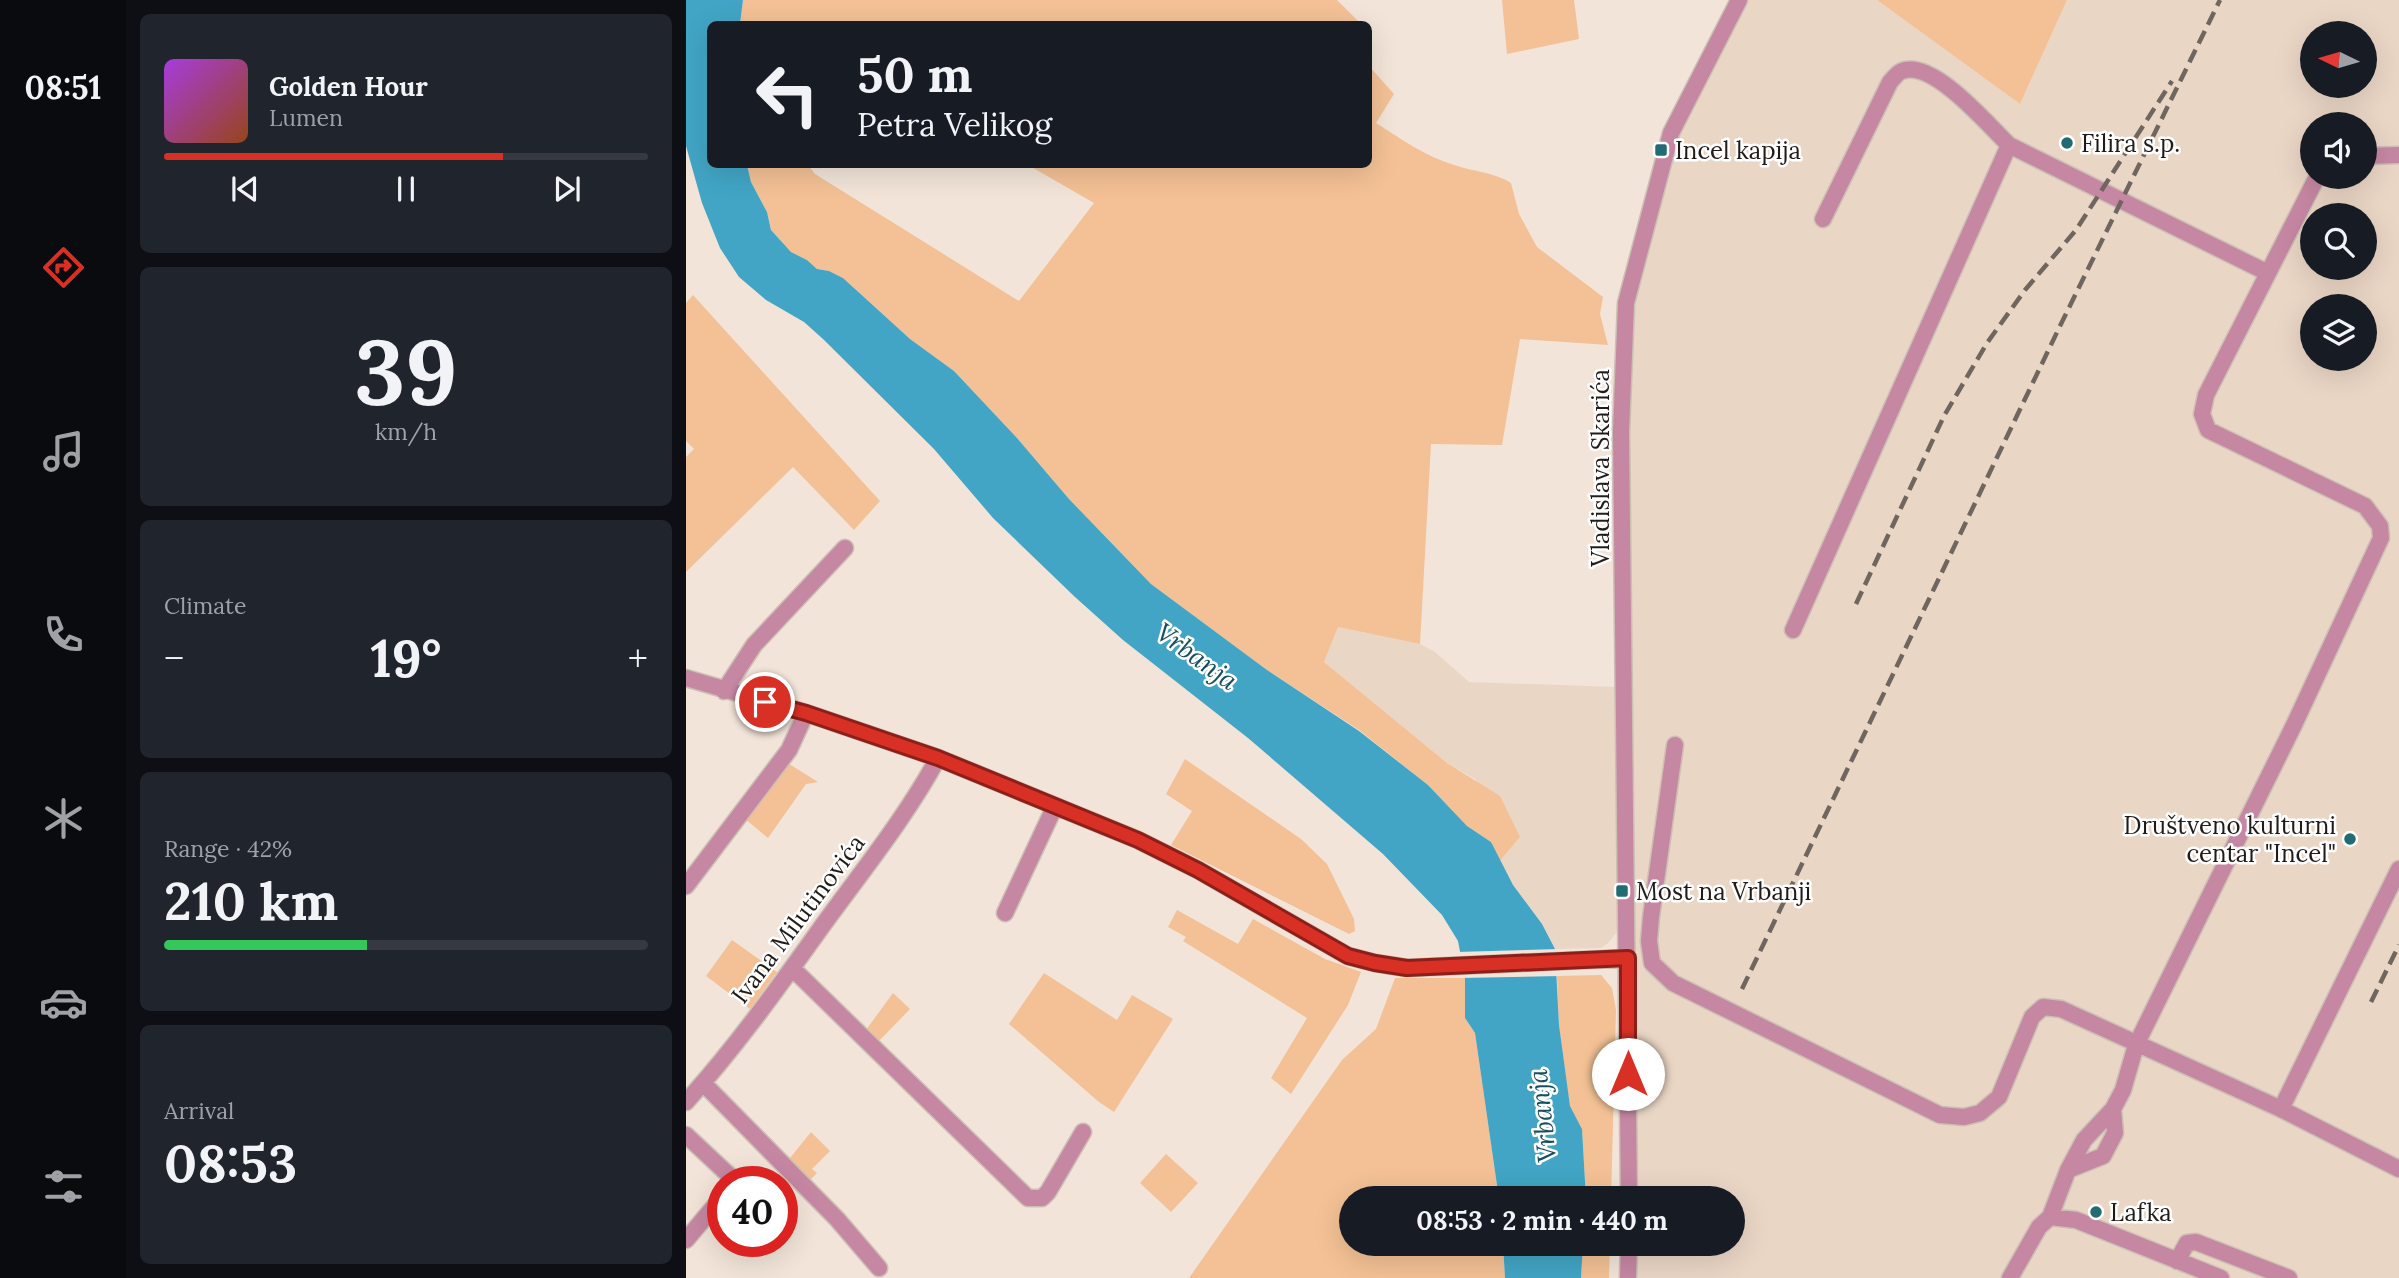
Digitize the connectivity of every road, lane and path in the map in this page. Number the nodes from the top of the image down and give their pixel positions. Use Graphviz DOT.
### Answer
graph roads {
  1 [pos="1739,0"];
  2 [pos="2009,145"];
  3 [pos="2399,155"];
  4 [pos="2377,156"];
  5 [pos="2311,189"];
  6 [pos="1823,219"];
  7 [pos="2268,273"];
  8 [pos="845,548"];
  9 [pos="1793,630"];
  10 [pos="686,678"];
  11 [pos="724,691"];
  12 [pos="806,713"];
  13 [pos="1675,745"];
  14 [pos="938,758"];
  15 [pos="1055,806"];
  16 [pos="2399,869"];
  17 [pos="686,886"];
  18 [pos="1005,913"];
  19 [pos="1628,958"];
  20 [pos="792,968"];
  21 [pos="2136,1045"];
  22 [pos="704,1083"];
  23 [pos="686,1102"];
  24 [pos="2113,1109"];
  25 [pos="2281,1110"];
  26 [pos="1083,1132"];
  27 [pos="686,1135"];
  28 [pos="719,1166"];
  29 [pos="2399,1169"];
  30 [pos="2068,1170"];
  31 [pos="1629,1186"];
  32 [pos="707,1215"];
  33 [pos="2050,1217"];
  34 [pos="686,1240"];
  35 [pos="1629,1256"];
  36 [pos="2177,1261"];
  37 [pos="879,1268"];
  38 [pos="1628,1278"];
  39 [pos="2010,1278"];
  40 [pos="2221,1278"];
  41 [pos="2289,1278"];
  1 -- 19 [label="street, Vladislava Skarića"];
  2 -- 6 [label="street"];
  2 -- 7 [label="street"];
  2 -- 9 [label="street"];
  3 -- 4 [label="street"];
  5 -- 7 [label="street"];
  7 -- 21 [label="street"];
  8 -- 11 [label="street"];
  10 -- 11 [label="street"];
  11 -- 12 [label="street"];
  12 -- 14 [label="street"];
  12 -- 17 [label="street"];
  13 -- 21 [label="street"];
  14 -- 15 [label="street"];
  14 -- 20 [label="street, Ivana Milutinovića"];
  15 -- 18 [label="street"];
  15 -- 19 [label="street"];
  16 -- 25 [label="street"];
  19 -- 31 [label="street, Vladislava Skarića"];
  20 -- 22 [label="street, Ivana Milutinovića"];
  20 -- 26 [label="street"];
  21 -- 24 [label="street"];
  21 -- 25 [label="street"];
  22 -- 23 [label="street, Ivana Milutinovića"];
  22 -- 37 [label="street"];
  24 -- 30 [label="street"];
  24 -- 30 [label="street"];
  25 -- 29 [label="street"];
  27 -- 28 [label="street"];
  30 -- 33 [label="street"];
  32 -- 34 [label="street"];
  33 -- 36 [label="street"];
  33 -- 39 [label="street"];
  35 -- 38 [label="street"];
  36 -- 40 [label="street"];
  36 -- 41 [label="street"];
}
